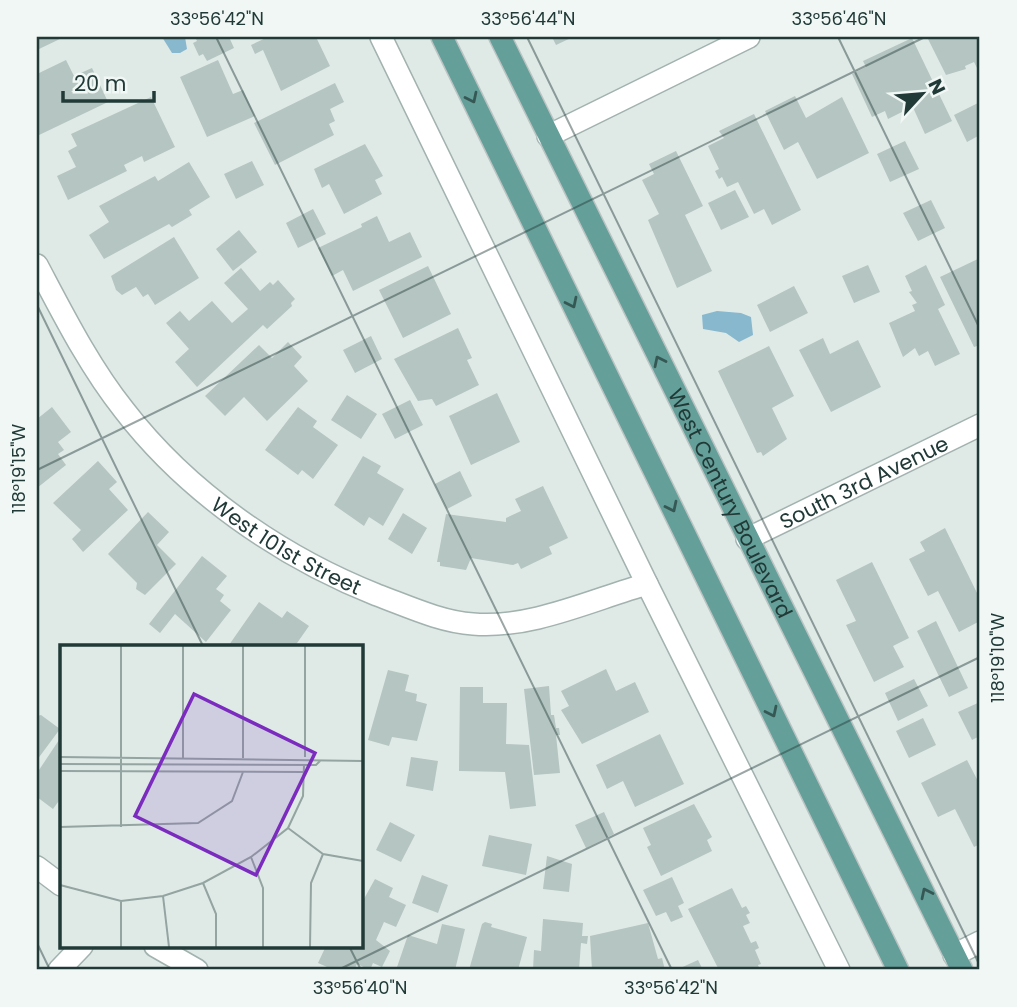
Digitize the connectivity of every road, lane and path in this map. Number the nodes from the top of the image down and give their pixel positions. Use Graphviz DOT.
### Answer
graph roads {
  1 [pos="381,37"];
  2 [pos="442,37"];
  3 [pos="500,37"];
  4 [pos="749,37"];
  5 [pos="548,136"];
  6 [pos="37,265"];
  7 [pos="980,425"];
  8 [pos="747,539"];
  9 [pos="647,584"];
  10 [pos="37,867"];
  11 [pos="60,884"];
  12 [pos="980,942"];
  13 [pos="80,948"];
  14 [pos="158,948"];
  15 [pos="958,962"];
  16 [pos="59,970"];
  17 [pos="197,970"];
  18 [pos="839,970"];
  19 [pos="898,970"];
  1 -- 9 [label="street"];
  2 -- 19 [label="main road, one-way"];
  3 -- 5 [label="main road, West Century Boulevard"];
  4 -- 5 [label="street"];
  8 -- 5 [label="main road, West Century Boulevard, one-way"];
  6 -- 9 [label="street, West 101st Street"];
  7 -- 8 [label="street, South 3rd Avenue"];
  15 -- 8 [label="main road, West Century Boulevard, one-way"];
  9 -- 18 [label="street"];
  10 -- 11 [label="street"];
  12 -- 15 [label="street"];
  13 -- 16 [label="street"];
  14 -- 17 [label="street"];
}
